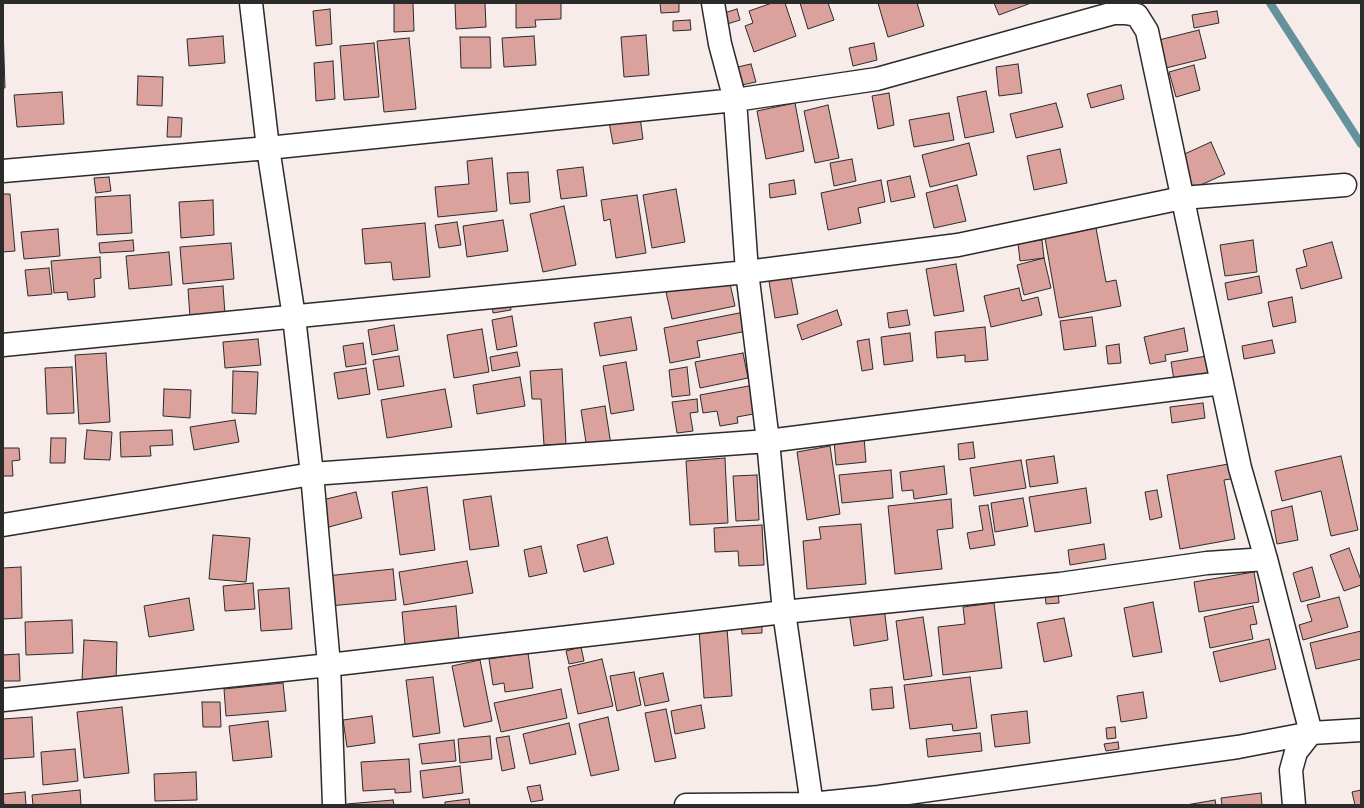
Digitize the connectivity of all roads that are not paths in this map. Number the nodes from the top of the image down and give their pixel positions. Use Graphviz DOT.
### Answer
graph roads {
  1 [pos="251,3"];
  2 [pos="713,3"];
  3 [pos="1112,8"];
  4 [pos="735,100"];
  5 [pos="268,148"];
  6 [pos="3,171"];
  7 [pos="1345,185"];
  8 [pos="1182,198"];
  9 [pos="747,272"];
  10 [pos="294,317"];
  11 [pos="3,345"];
  12 [pos="1222,384"];
  13 [pos="768,441"];
  14 [pos="312,474"];
  15 [pos="3,525"];
  16 [pos="1266,559"];
  17 [pos="784,612"];
  18 [pos="330,665"];
  19 [pos="3,700"];
  20 [pos="1361,730"];
  21 [pos="1311,733"];
  22 [pos="811,804"];
  23 [pos="334,805"];
  24 [pos="686,805"];
  25 [pos="1294,805"];
  1 -- 5 [label="street"];
  2 -- 4 [label="street"];
  3 -- 4 [label="street"];
  3 -- 8 [label="street"];
  4 -- 5 [label="street"];
  4 -- 9 [label="street"];
  5 -- 6 [label="street"];
  5 -- 10 [label="street"];
  7 -- 8 [label="street"];
  8 -- 9 [label="street"];
  8 -- 12 [label="street"];
  9 -- 10 [label="street"];
  9 -- 13 [label="street"];
  10 -- 11 [label="street"];
  10 -- 14 [label="street"];
  12 -- 13 [label="street"];
  12 -- 16 [label="street"];
  13 -- 14 [label="street"];
  13 -- 17 [label="street"];
  14 -- 15 [label="street"];
  14 -- 18 [label="street"];
  16 -- 17 [label="street"];
  16 -- 21 [label="street"];
  17 -- 18 [label="street"];
  17 -- 22 [label="street"];
  18 -- 19 [label="street"];
  18 -- 23 [label="street"];
  20 -- 21 [label="street"];
  21 -- 22 [label="street"];
  21 -- 25 [label="street"];
  22 -- 24 [label="street"];
}
